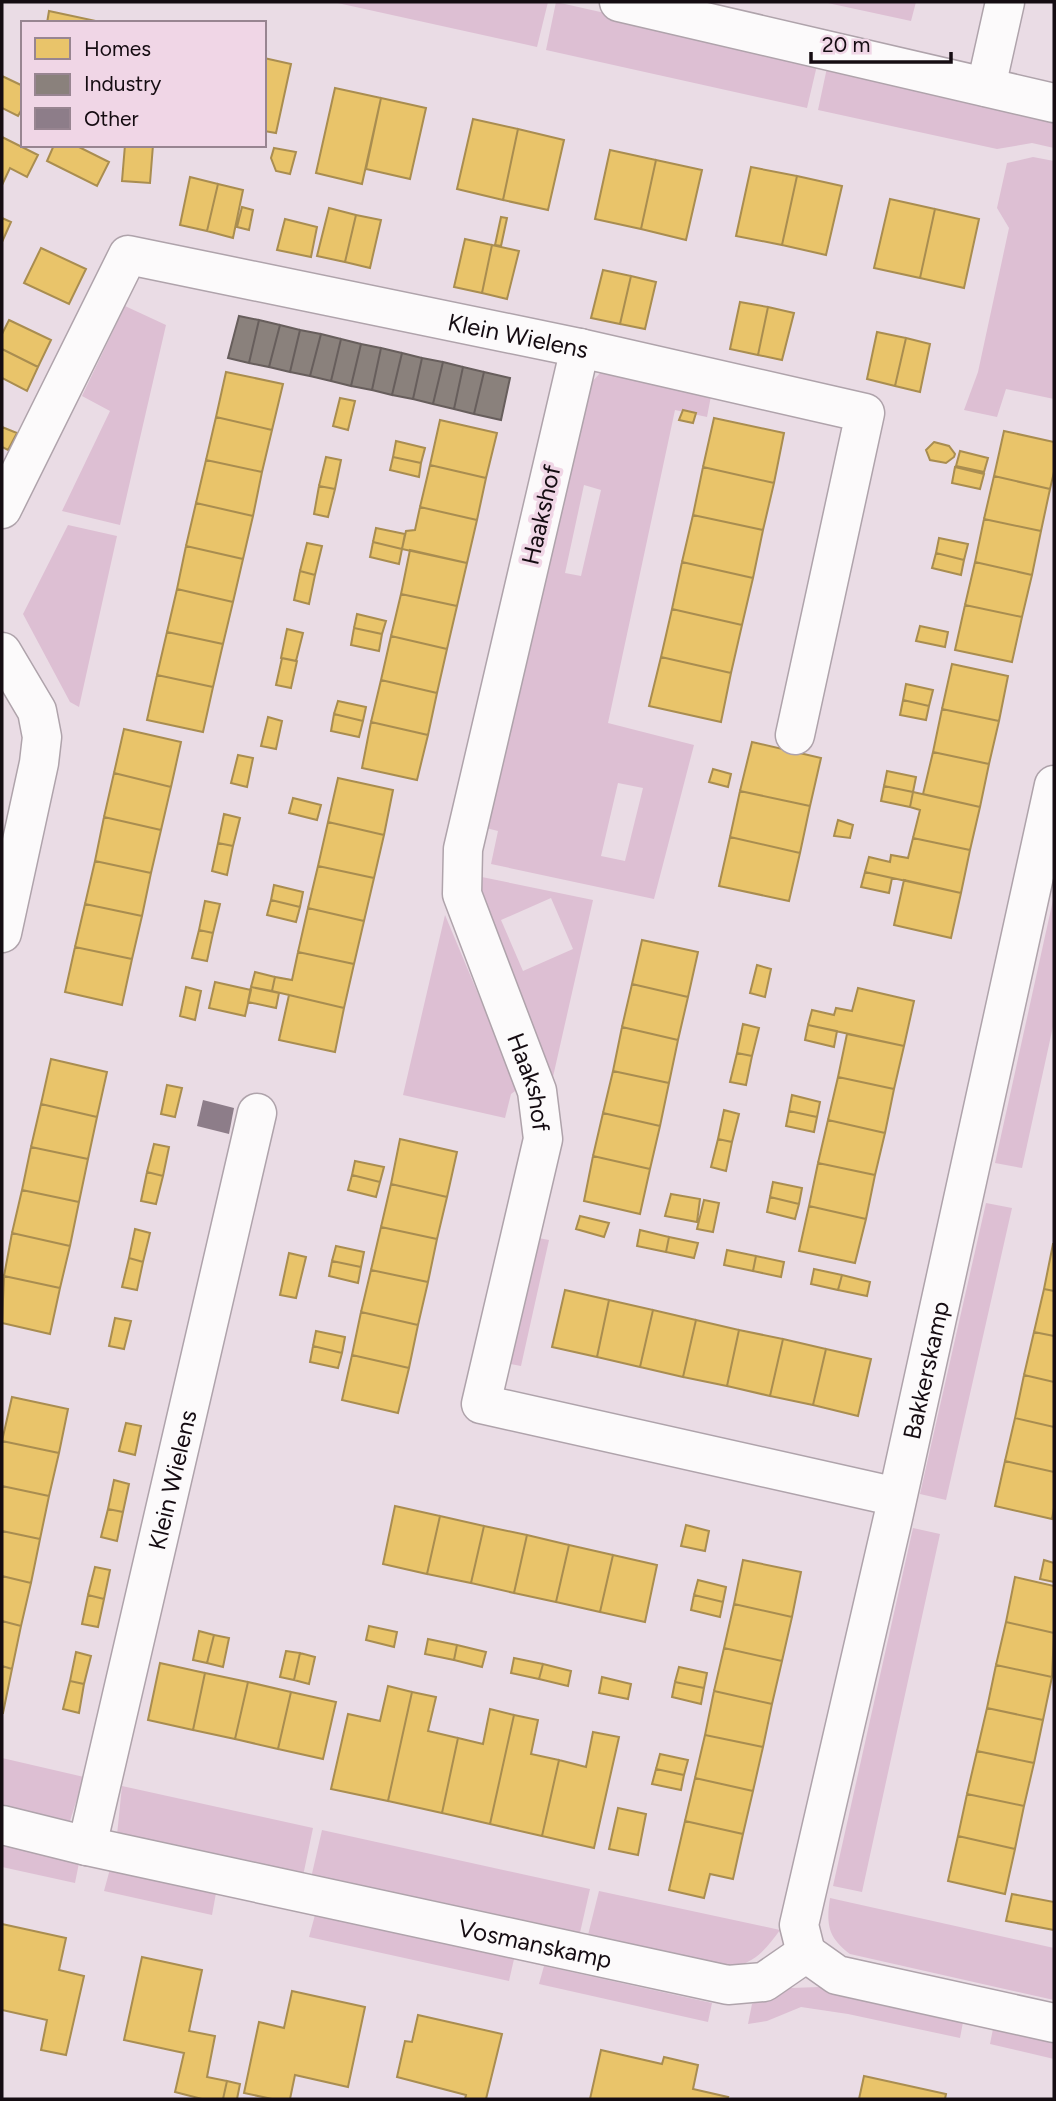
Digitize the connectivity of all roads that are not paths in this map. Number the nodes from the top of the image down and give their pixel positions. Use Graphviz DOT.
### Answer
graph roads {
  1 [pos="619,2"];
  2 [pos="1005,2"];
  3 [pos="986,87"];
  4 [pos="1054,103"];
  5 [pos="580,348"];
  6 [pos="2,509"];
  7 [pos="2,652"];
  8 [pos="795,735"];
  9 [pos="1054,785"];
  10 [pos="2,933"];
  11 [pos="257,1113"];
  12 [pos="897,1497"];
  13 [pos="2,1825"];
  14 [pos="87,1846"];
  15 [pos="806,1953"];
  16 [pos="1054,2023"];
  1 -- 3 [label="street"];
  2 -- 3 [label="street"];
  3 -- 4 [label="street"];
  5 -- 6 [label="street, Klein Wielens"];
  5 -- 8 [label="street, Klein Wielens"];
  5 -- 12 [label="street, Haakshof"];
  7 -- 10 [label="street"];
  9 -- 12 [label="street, Bakkerskamp"];
  11 -- 14 [label="street, Klein Wielens"];
  12 -- 15 [label="street, Bakkerskamp"];
  13 -- 14 [label="street, Vosmanskamp"];
  14 -- 15 [label="street, Vosmanskamp"];
  15 -- 16 [label="street"];
}
